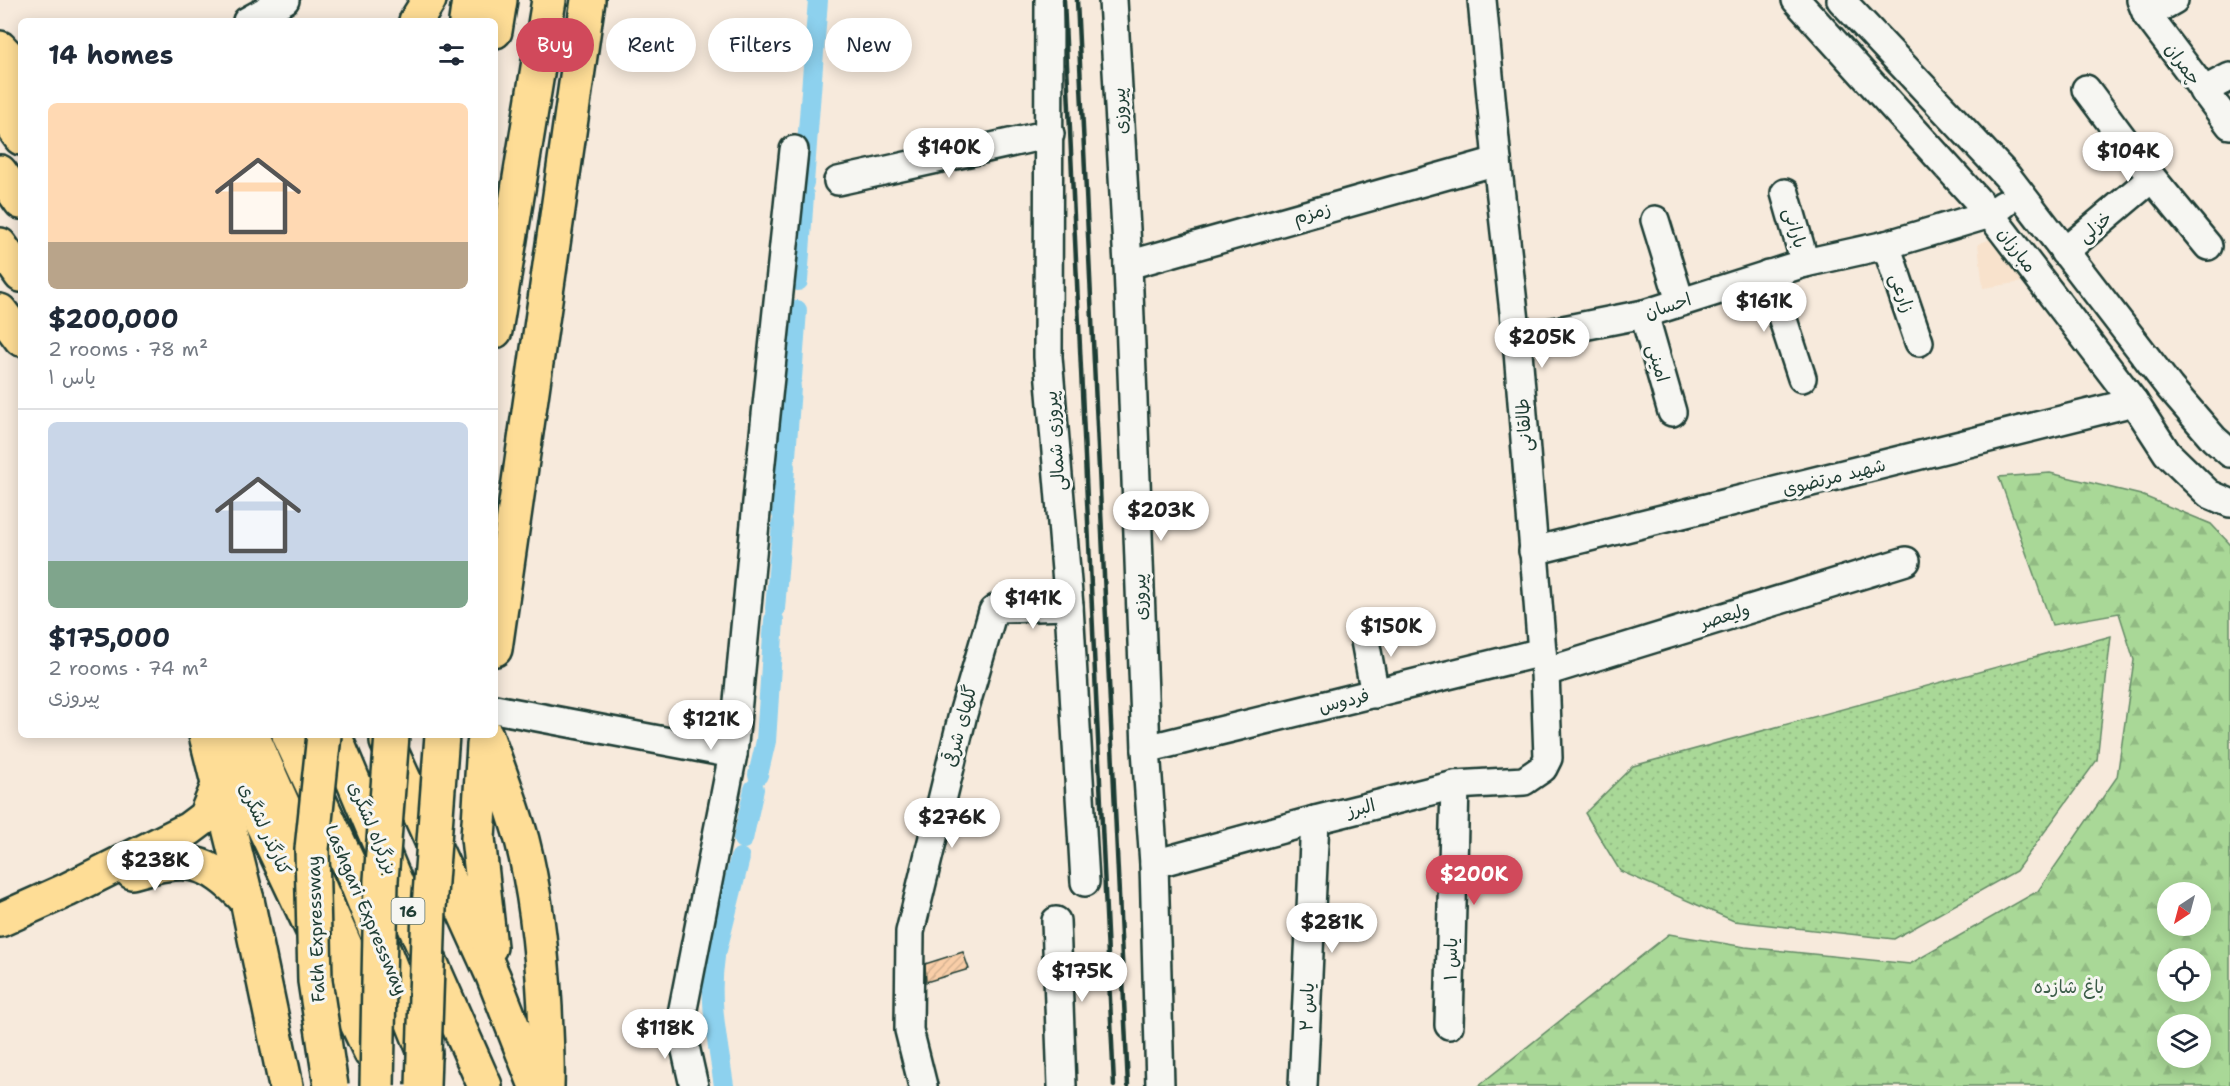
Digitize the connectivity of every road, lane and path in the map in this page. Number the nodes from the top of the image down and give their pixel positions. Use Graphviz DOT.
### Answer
graph roads {
  1 [pos="285,0"];
  2 [pos="429,0"];
  3 [pos="469,0"];
  4 [pos="500,0"];
  5 [pos="549,0"];
  6 [pos="588,0"];
  7 [pos="1049,0"];
  8 [pos="1113,0"];
  9 [pos="1482,0"];
  10 [pos="1796,0"];
  11 [pos="1841,0"];
  12 [pos="2174,0"];
  13 [pos="2144,7"];
  14 [pos="252,18"];
  15 [pos="418,18"];
  16 [pos="466,18"];
  17 [pos="497,18"];
  18 [pos="0,48"];
  19 [pos="18,67"];
  20 [pos="2230,77"];
  21 [pos="0,80"];
  22 [pos="2086,89"];
  23 [pos="2203,91"];
  24 [pos="18,100"];
  25 [pos="0,109"];
  26 [pos="2230,125"];
  27 [pos="18,134"];
  28 [pos="1050,134"];
  29 [pos="794,150"];
  30 [pos="1497,161"];
  31 [pos="0,172"];
  32 [pos="2152,178"];
  33 [pos="838,181"];
  34 [pos="1785,193"];
  35 [pos="2019,193"];
  36 [pos="18,198"];
  37 [pos="1990,214"];
  38 [pos="1655,220"];
  39 [pos="0,245"];
  40 [pos="1886,245"];
  41 [pos="2208,246"];
  42 [pos="2064,252"];
  43 [pos="1805,263"];
  44 [pos="1128,265"];
  45 [pos="18,271"];
  46 [pos="1768,274"];
  47 [pos="1680,302"];
  48 [pos="0,311"];
  49 [pos="498,313"];
  50 [pos="1644,314"];
  51 [pos="18,335"];
  52 [pos="1517,339"];
  53 [pos="1919,342"];
  54 [pos="1802,378"];
  55 [pos="2134,402"];
  56 [pos="1672,412"];
  57 [pos="2230,453"];
  58 [pos="2230,503"];
  59 [pos="1533,551"];
  60 [pos="1906,561"];
  61 [pos="1069,606"];
  62 [pos="498,628"];
  63 [pos="1363,630"];
  64 [pos="1543,662"];
  65 [pos="1375,694"];
  66 [pos="498,710"];
  67 [pos="207,738"];
  68 [pos="221,738"];
  69 [pos="253,738"];
  70 [pos="290,738"];
  71 [pos="324,738"];
  72 [pos="335,738"];
  73 [pos="385,738"];
  74 [pos="392,738"];
  75 [pos="442,738"];
  76 [pos="486,738"];
  77 [pos="487,738"];
  78 [pos="1549,742"];
  79 [pos="1146,749"];
  80 [pos="733,754"];
  81 [pos="1455,785"];
  82 [pos="218,786"];
  83 [pos="1315,819"];
  84 [pos="1154,864"];
  85 [pos="1085,882"];
  86 [pos="67,890"];
  87 [pos="247,900"];
  88 [pos="0,920"];
  89 [pos="1056,921"];
  90 [pos="493,976"];
  91 [pos="1449,1025"];
  92 [pos="286,1086"];
  93 [pos="331,1086"];
  94 [pos="377,1086"];
  95 [pos="386,1086"];
  96 [pos="392,1086"];
  97 [pos="423,1086"];
  98 [pos="438,1086"];
  99 [pos="485,1086"];
  100 [pos="536,1086"];
  101 [pos="547,1086"];
  102 [pos="694,1086"];
  103 [pos="923,1086"];
  104 [pos="1062,1086"];
  105 [pos="1160,1086"];
  106 [pos="1303,1086"];
  1 -- 14 [label="street"];
  2 -- 15 [label="main road"];
  3 -- 16 [label="main road"];
  4 -- 17 [label="main road"];
  5 -- 49 [label="main road"];
  6 -- 62 [label="main road"];
  7 -- 28 [label="street, پیروزی شمالی"];
  8 -- 44 [label="street, پیروزی"];
  9 -- 30 [label="street, طالقانی"];
  10 -- 37 [label="street, مبارزان"];
  11 -- 35 [label="street, مبارزان"];
  12 -- 13 [label="street"];
  13 -- 23 [label="street, چمران"];
  18 -- 19 [label="main road"];
  20 -- 23 [label="street"];
  21 -- 24 [label="main road"];
  22 -- 32 [label="street"];
  23 -- 26 [label="street, چمران"];
  25 -- 27 [label="main road"];
  28 -- 33 [label="street"];
  28 -- 61 [label="street, پیروزی شمالی"];
  29 -- 80 [label="street"];
  30 -- 44 [label="street, زمزم"];
  30 -- 52 [label="street, طالقانی"];
  31 -- 36 [label="main road"];
  32 -- 41 [label="street"];
  32 -- 42 [label="street, خزلی"];
  34 -- 43 [label="street, بارانی"];
  35 -- 37 [label="street, احسان"];
  35 -- 42 [label="street, مبارزان"];
  37 -- 40 [label="street, احسان"];
  37 -- 55 [label="street, مبارزان"];
  38 -- 47 [label="street"];
  39 -- 45 [label="main road"];
  40 -- 43 [label="street, احسان"];
  40 -- 53 [label="street, زارعی"];
  42 -- 57 [label="street, مبارزان"];
  43 -- 46 [label="street, احسان"];
  44 -- 79 [label="street, پیروزی"];
  46 -- 47 [label="street, احسان"];
  46 -- 54 [label="street"];
  47 -- 50 [label="street, احسان"];
  48 -- 51 [label="main road"];
  50 -- 52 [label="street, احسان"];
  50 -- 56 [label="street, امینی"];
  52 -- 59 [label="street, طالقانی"];
  55 -- 58 [label="street, مبارزان"];
  55 -- 59 [label="street, شهید مرتضوی"];
  59 -- 64 [label="street, طالقانی"];
  60 -- 64 [label="street, ولیعصر"];
  61 -- 85 [label="street, پیروزی شمالی"];
  61 -- 103 [label="street, گلهای شرقی"];
  63 -- 65 [label="street"];
  64 -- 65 [label="street, فردوس"];
  64 -- 78 [label="street, طالقانی"];
  65 -- 79 [label="street, فردوس"];
  66 -- 80 [label="street"];
  67 -- 82 [label="main road"];
  68 -- 95 [label="main road, کنارگذر لشگری"];
  69 -- 96 [label="main road"];
  70 -- 98 [label="main road, Lashgari Expressway / 16"];
  71 -- 93 [label="main road, Fath Expressway, bridge"];
  72 -- 99 [label="main road, بزرگراه لشگری / 16"];
  73 -- 90 [label="main road"];
  74 -- 94 [label="main road, bridge"];
  75 -- 97 [label="main road, bridge"];
  76 -- 90 [label="main road"];
  77 -- 101 [label="main road"];
  78 -- 81 [label="street, البرز"];
  79 -- 84 [label="street, پیروزی"];
  80 -- 102 [label="street"];
  81 -- 83 [label="street, البرز"];
  81 -- 91 [label="street, یاس ۱"];
  82 -- 86 [label="main road"];
  82 -- 87 [label="main road"];
  83 -- 84 [label="street, البرز"];
  83 -- 106 [label="street, یاس ۲"];
  84 -- 105 [label="street, پیروزی"];
  86 -- 87 [label="main road"];
  86 -- 88 [label="main road"];
  87 -- 92 [label="main road"];
  89 -- 104 [label="street"];
  90 -- 100 [label="main road"];
}
